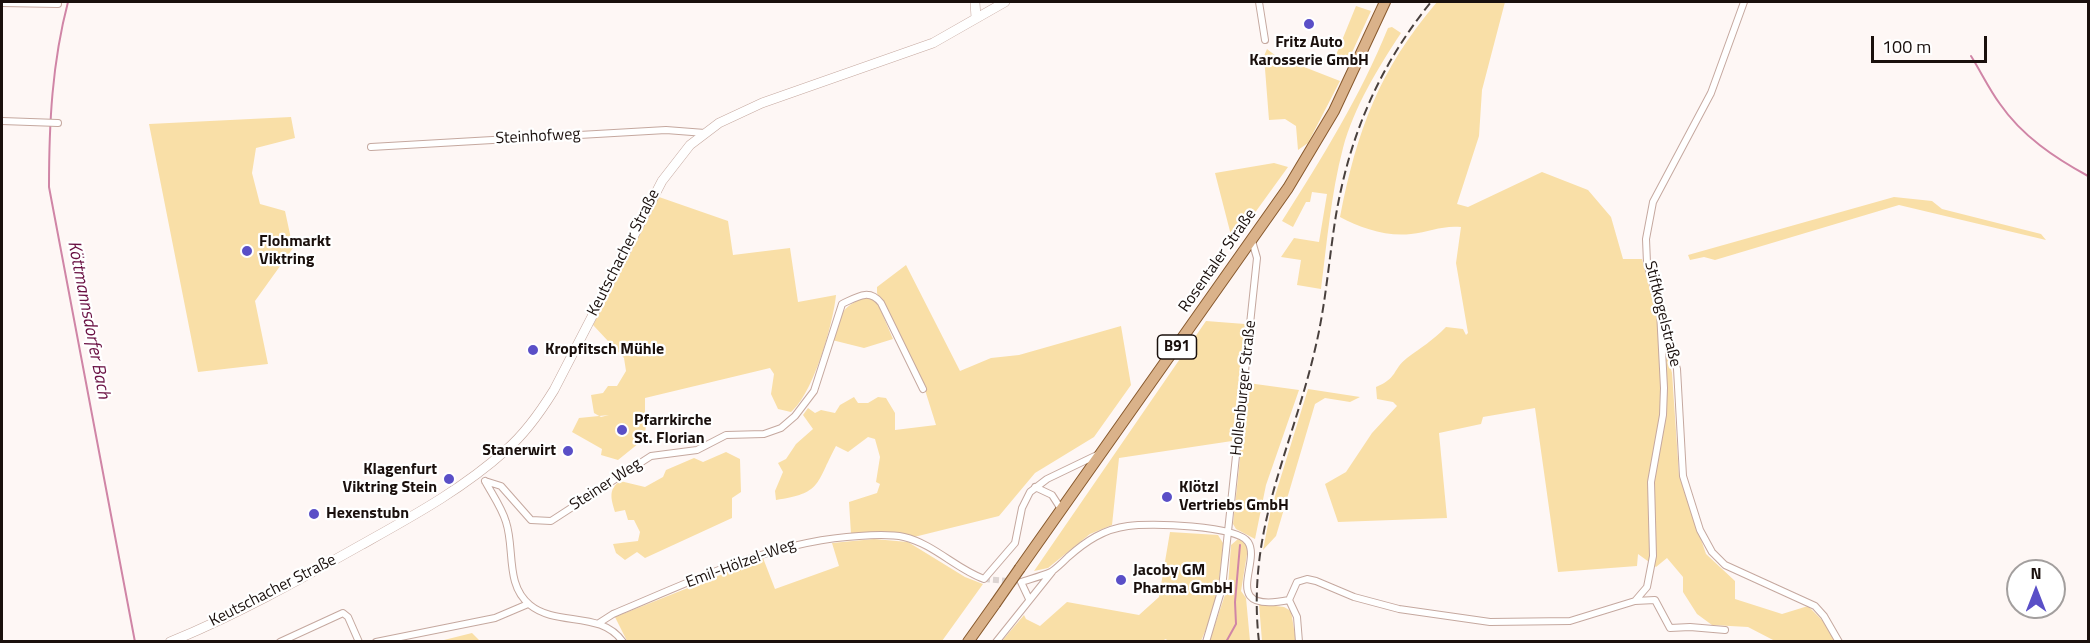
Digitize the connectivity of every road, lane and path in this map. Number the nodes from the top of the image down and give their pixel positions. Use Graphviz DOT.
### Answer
graph roads {
  1 [pos="975,2"];
  2 [pos="1005,2"];
  3 [pos="1259,2"];
  4 [pos="1385,2"];
  5 [pos="1744,2"];
  6 [pos="2,3"];
  7 [pos="58,4"];
  8 [pos="975,18"];
  9 [pos="1265,40"];
  10 [pos="2,122"];
  11 [pos="58,123"];
  12 [pos="705,132"];
  13 [pos="371,147"];
  14 [pos="1252,241"];
  15 [pos="1659,311"];
  16 [pos="923,389"];
  17 [pos="1102,453"];
  18 [pos="482,477"];
  19 [pos="1035,487"];
  20 [pos="1061,509"];
  21 [pos="1227,532"];
  22 [pos="1052,571"];
  23 [pos="1647,587"];
  24 [pos="1029,599"];
  25 [pos="1289,600"];
  26 [pos="1655,600"];
  27 [pos="1635,601"];
  28 [pos="528,604"];
  29 [pos="599,623"];
  30 [pos="1725,630"];
  31 [pos="187,638"];
  32 [pos="291,639"];
  33 [pos="170,642"];
  34 [pos="280,642"];
  35 [pos="359,642"];
  36 [pos="376,642"];
  37 [pos="623,642"];
  38 [pos="968,642"];
  39 [pos="996,642"];
  40 [pos="1206,642"];
  41 [pos="1299,642"];
  42 [pos="1839,642"];
  1 -- 8 [label="main road"];
  2 -- 8 [label="main road, Keutschacher Straße"];
  3 -- 9 [label="street"];
  4 -- 14 [label="main road, Rosentaler Straße / B91"];
  5 -- 15 [label="street, Stiftkogelstraße"];
  6 -- 7 [label="street"];
  8 -- 12 [label="main road, Keutschacher Straße"];
  10 -- 11 [label="street"];
  12 -- 13 [label="street, Steinhofweg"];
  12 -- 18 [label="main road, Keutschacher Straße"];
  14 -- 17 [label="main road, Rosentaler Straße / B91"];
  14 -- 21 [label="street, Hollenburger Straße"];
  15 -- 23 [label="street"];
  15 -- 42 [label="street, Stiftkogelstraße"];
  16 -- 18 [label="street, Steiner Weg"];
  17 -- 19 [label="street"];
  17 -- 20 [label="main road, Rosentaler Straße / B91"];
  18 -- 28 [label="street"];
  18 -- 31 [label="main road, Keutschacher Straße"];
  19 -- 20 [label="street"];
  19 -- 29 [label="street, Emil-Hölzel-Weg"];
  20 -- 38 [label="main road, Rosentaler Straße / B91, bridge"];
  21 -- 22 [label="street"];
  21 -- 25 [label="street"];
  21 -- 40 [label="street, Hollenburger Straße"];
  22 -- 24 [label="street"];
  22 -- 24 [label="street"];
  23 -- 26 [label="street"];
  23 -- 27 [label="street"];
  24 -- 39 [label="street"];
  25 -- 27 [label="street"];
  25 -- 41 [label="street"];
  26 -- 27 [label="street"];
  26 -- 30 [label="street"];
  28 -- 29 [label="street"];
  28 -- 36 [label="street"];
  29 -- 37 [label="street"];
  31 -- 33 [label="main road, Keutschacher Straße"];
  32 -- 34 [label="street"];
  32 -- 35 [label="street"];
}
